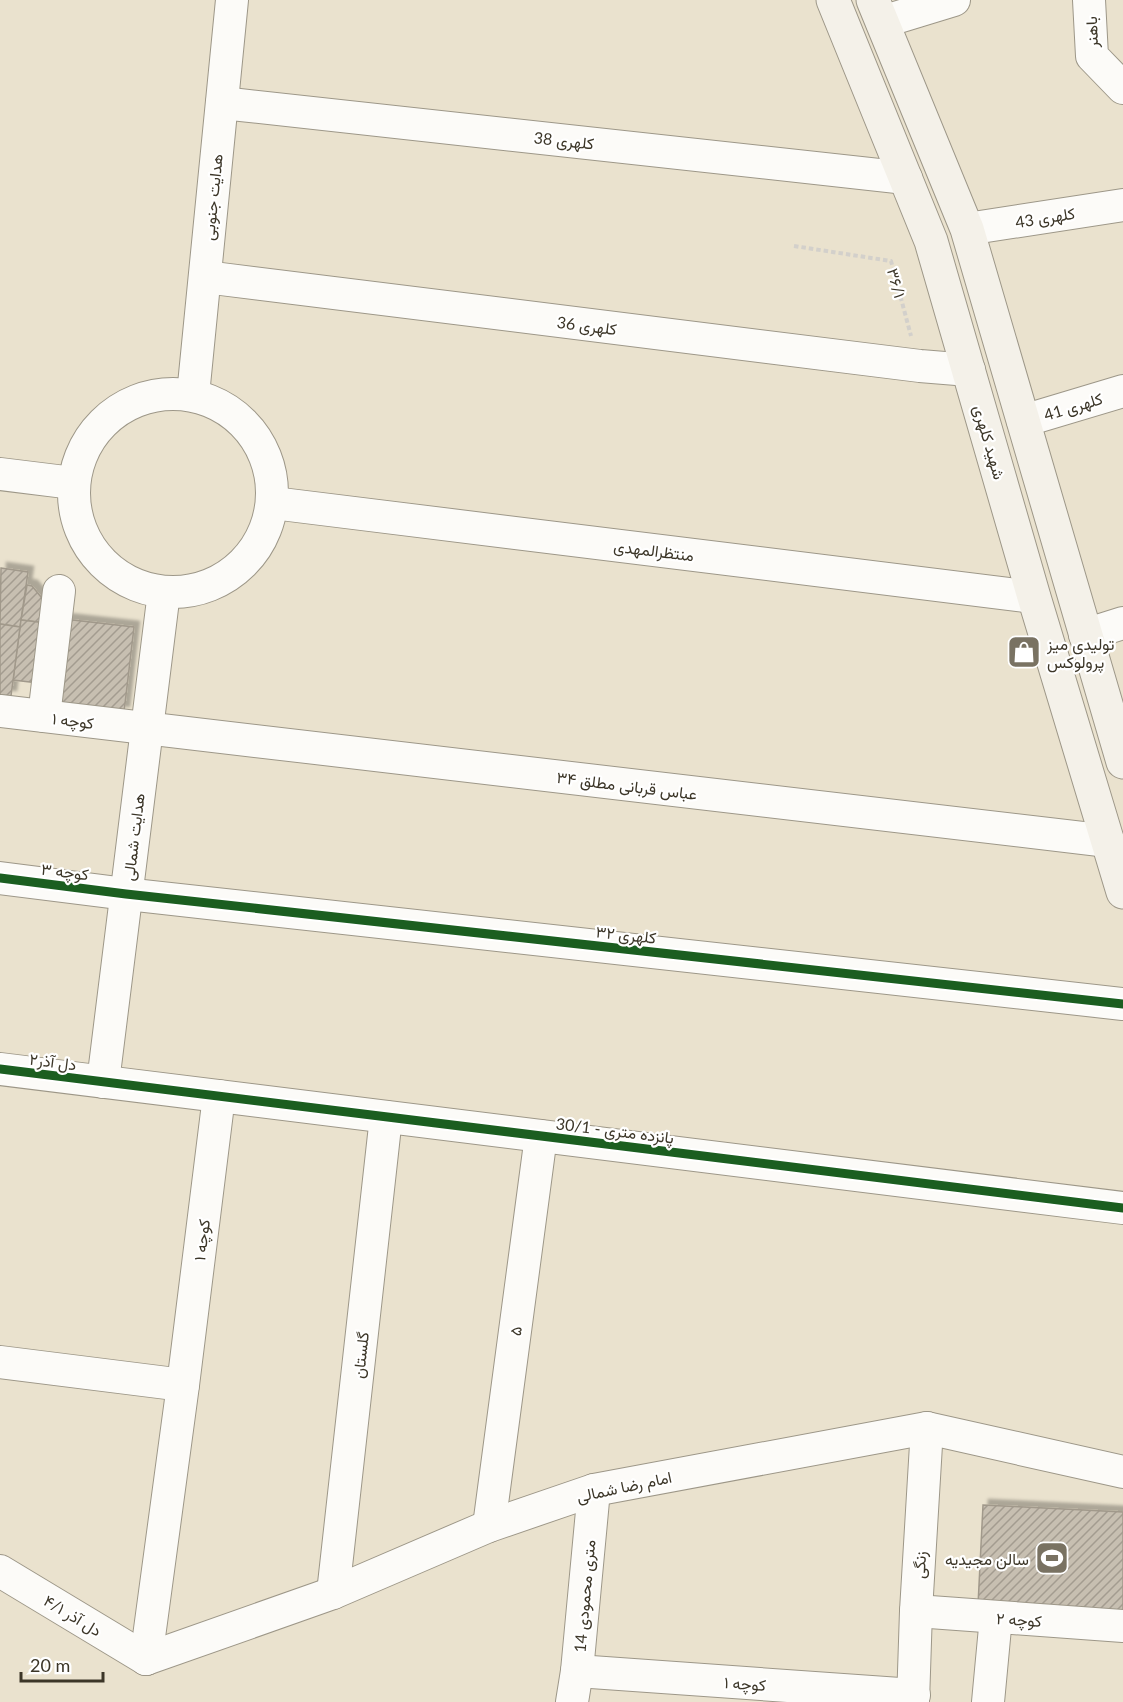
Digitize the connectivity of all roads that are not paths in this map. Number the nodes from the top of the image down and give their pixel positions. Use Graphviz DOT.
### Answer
graph roads {
  1 [pos="232,0"];
  2 [pos="833,0"];
  3 [pos="954,0"];
  4 [pos="1089,0"];
  5 [pos="877,11"];
  6 [pos="1123,88"];
  7 [pos="222,103"];
  8 [pos="906,178"];
  9 [pos="1123,205"];
  10 [pos="967,229"];
  11 [pos="205,277"];
  12 [pos="969,370"];
  13 [pos="1123,391"];
  14 [pos="193,395"];
  15 [pos="1023,422"];
  16 [pos="0,474"];
  17 [pos="73,483"];
  18 [pos="273,503"];
  19 [pos="59,591"];
  20 [pos="164,592"];
  21 [pos="1034,597"];
  22 [pos="1123,623"];
  23 [pos="1085,635"];
  24 [pos="0,711"];
  25 [pos="44,716"];
  26 [pos="147,729"];
  27 [pos="1123,762"];
  28 [pos="1108,841"];
  29 [pos="0,878"];
  30 [pos="1123,892"];
  31 [pos="126,894"];
  32 [pos="1123,1004"];
  33 [pos="0,1069"];
  34 [pos="103,1082"];
  35 [pos="219,1096"];
  36 [pos="386,1117"];
  37 [pos="541,1136"];
  38 [pos="1123,1208"];
  39 [pos="0,1362"];
  40 [pos="183,1385"];
  41 [pos="927,1428"];
  42 [pos="1123,1472"];
  43 [pos="594,1490"];
  44 [pos="489,1526"];
  45 [pos="0,1571"];
  46 [pos="333,1593"];
  47 [pos="916,1611"];
  48 [pos="996,1617"];
  49 [pos="1123,1626"];
  50 [pos="146,1659"];
  51 [pos="577,1671"];
  52 [pos="914,1698"];
  53 [pos="572,1702"];
  54 [pos="988,1702"];
  1 -- 7 [label="street, هدایت جنوبی"];
  2 -- 8 [label="main road, شهید کلهری"];
  3 -- 5 [label="street"];
  4 -- 6 [label="street, باهنر"];
  5 -- 10 [label="main road"];
  7 -- 8 [label="street, کلهری 38"];
  7 -- 11 [label="street, هدایت جنوبی"];
  8 -- 12 [label="main road, شهید کلهری"];
  9 -- 10 [label="street, کلهری 43"];
  10 -- 15 [label="main road"];
  11 -- 12 [label="street, کلهری 36"];
  11 -- 14 [label="street, هدایت جنوبی"];
  12 -- 21 [label="main road, شهید کلهری"];
  13 -- 15 [label="street, کلهری 41"];
  14 -- 17 [label="street"];
  14 -- 18 [label="street"];
  15 -- 23 [label="main road"];
  16 -- 17 [label="street"];
  17 -- 20 [label="street"];
  18 -- 20 [label="street"];
  18 -- 21 [label="street, منتظرالمهدی"];
  19 -- 25 [label="street"];
  20 -- 26 [label="street, هدایت شمالی"];
  21 -- 28 [label="main road, شهید کلهری"];
  22 -- 23 [label="street"];
  23 -- 27 [label="main road"];
  24 -- 25 [label="street, کوچه ۱"];
  25 -- 26 [label="street, کوچه ۱"];
  26 -- 28 [label="street, عباس قربانی مطلق ۳۴"];
  26 -- 31 [label="street, هدایت شمالی"];
  28 -- 30 [label="main road, شهید کلهری"];
  29 -- 31 [label="street, کوچه ۳"];
  31 -- 32 [label="street, کلهری ۳۲"];
  31 -- 34 [label="street, هدایت شمالی"];
  33 -- 34 [label="street, دل آذر۲"];
  34 -- 35 [label="street, 30/1 - پانزده متری"];
  35 -- 36 [label="street, 30/1 - پانزده متری"];
  35 -- 40 [label="street, کوچه ۱"];
  36 -- 37 [label="street, 30/1 - پانزده متری"];
  36 -- 46 [label="street, گلستان"];
  37 -- 38 [label="street, 30/1 - پانزده متری"];
  37 -- 44 [label="street, ۵"];
  39 -- 40 [label="street"];
  40 -- 50 [label="street, کوچه ۱"];
  41 -- 42 [label="street, امام رضا شمالی"];
  41 -- 43 [label="street, امام رضا شمالی"];
  41 -- 47 [label="street, زنگی"];
  43 -- 44 [label="street, امام رضا شمالی"];
  43 -- 51 [label="street, 14 متری محمودی"];
  44 -- 46 [label="street, امام رضا شمالی"];
  45 -- 50 [label="street, دل آذر ۴/۱"];
  46 -- 50 [label="street, امام رضا شمالی"];
  47 -- 48 [label="street, ۲ کوچه"];
  47 -- 52 [label="street, زنگی"];
  48 -- 49 [label="street, ۲ کوچه"];
  48 -- 54 [label="street"];
  51 -- 52 [label="street, ۱ کوچه"];
  51 -- 53 [label="street, 14 متری محمودی"];
}
